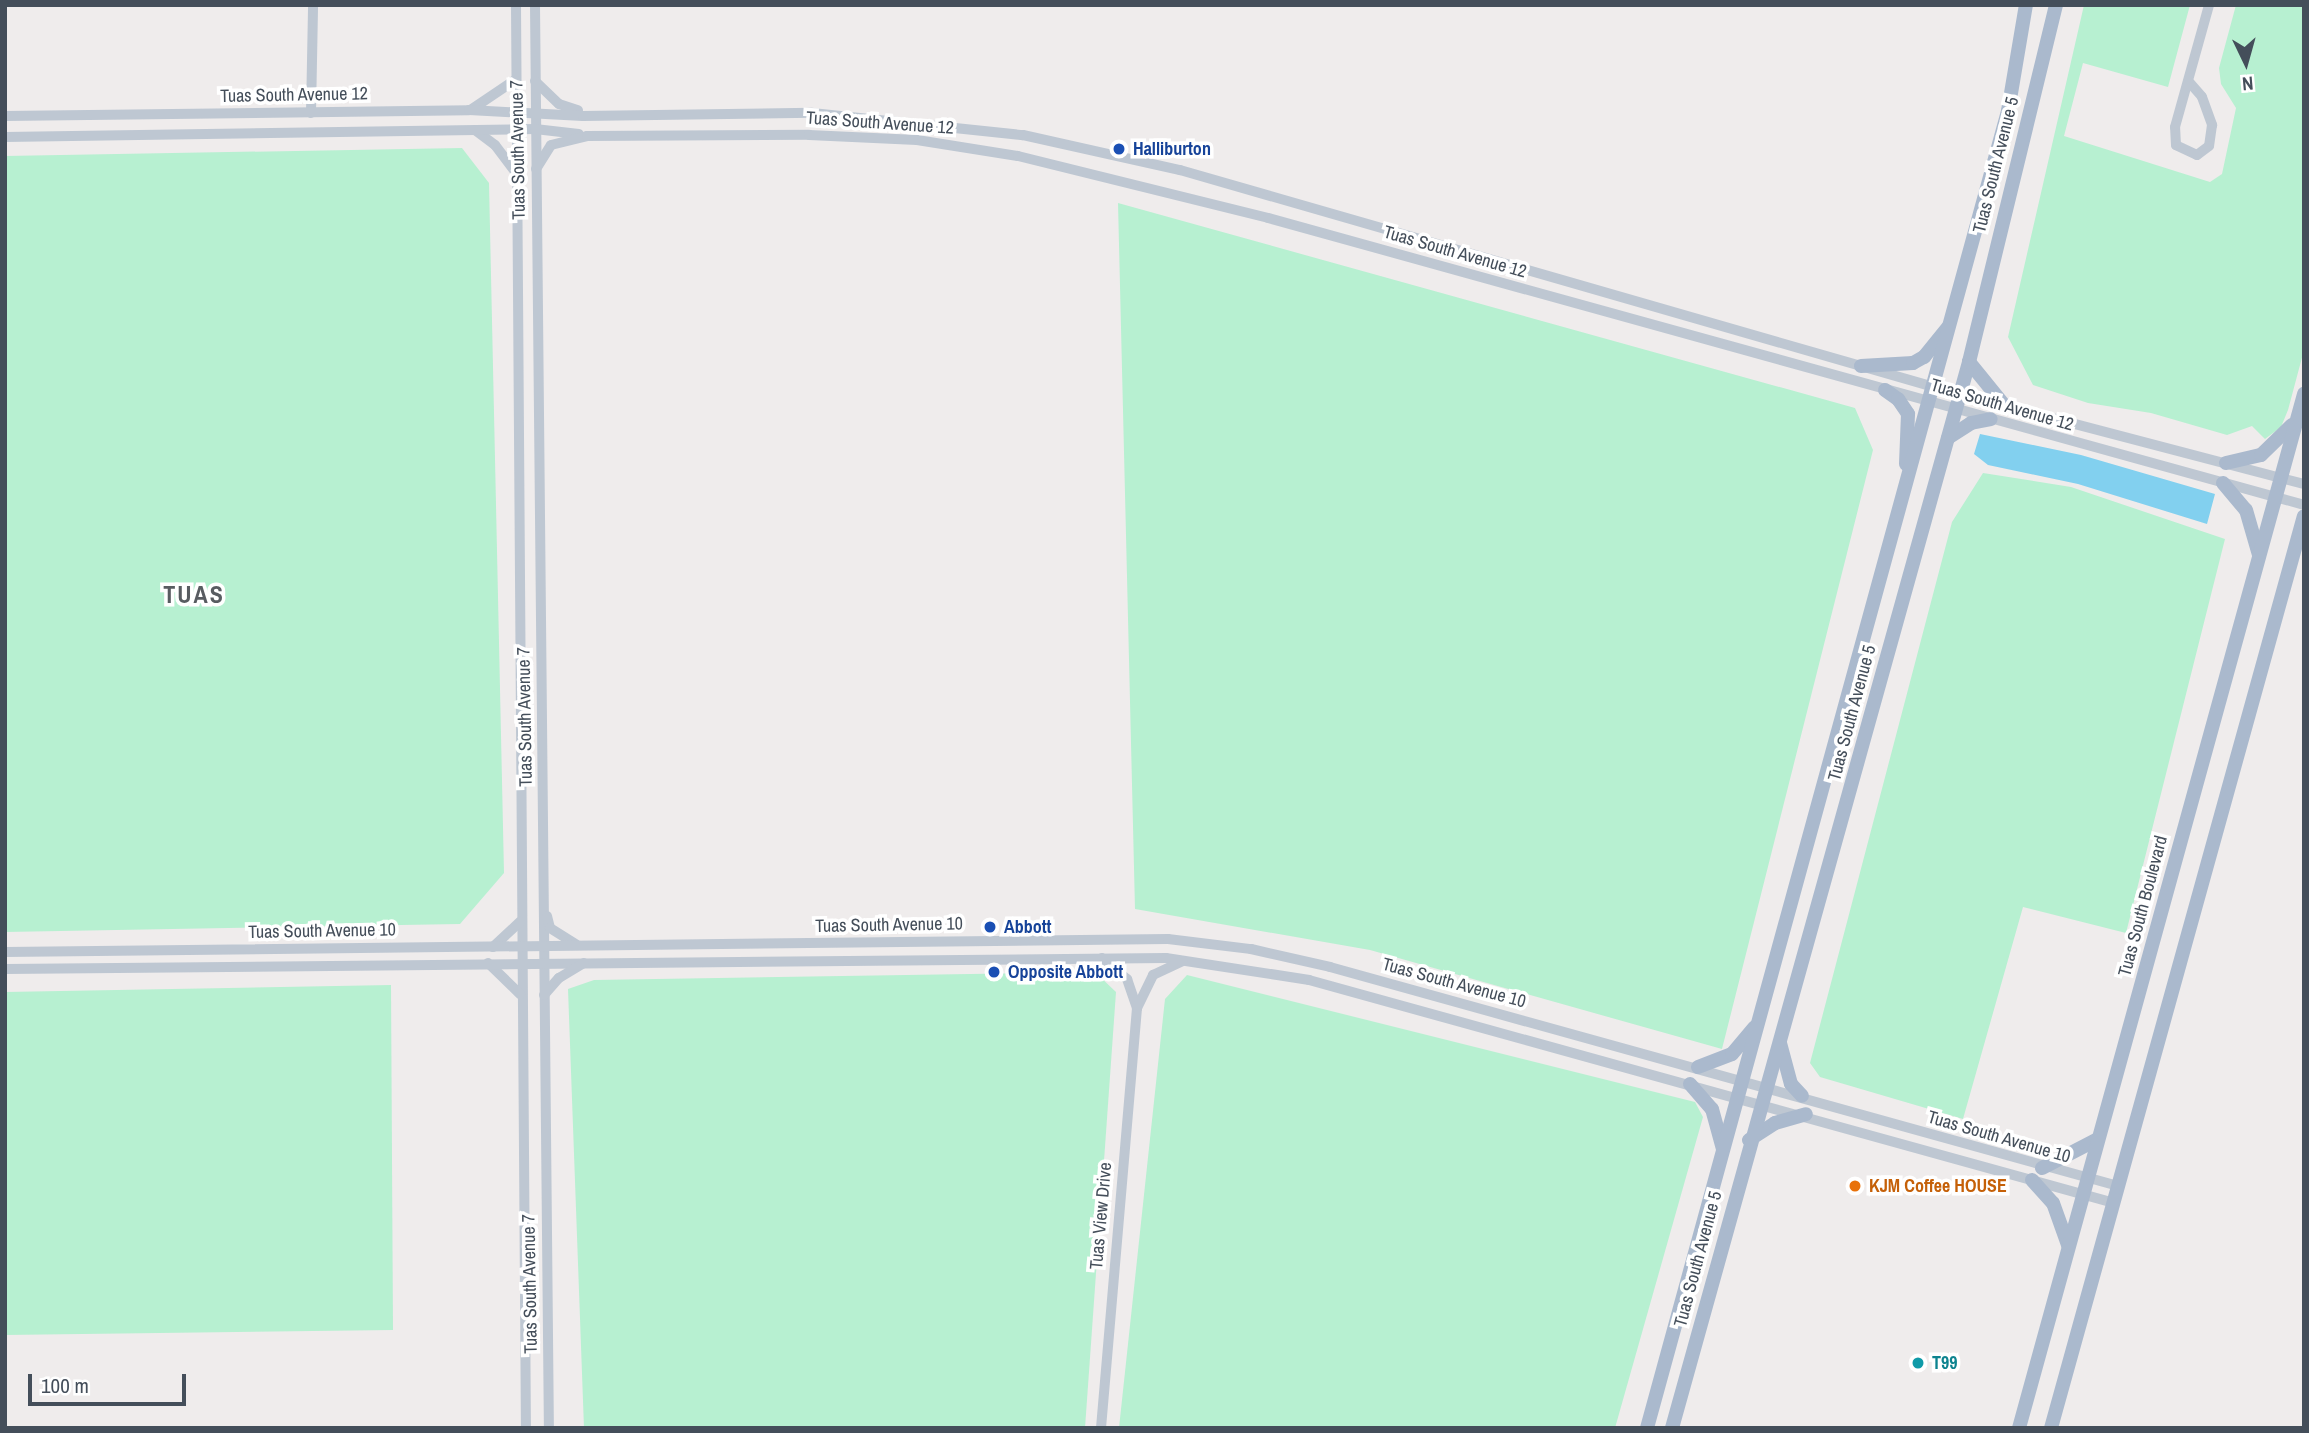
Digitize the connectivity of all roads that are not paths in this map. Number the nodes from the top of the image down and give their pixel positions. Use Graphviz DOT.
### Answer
graph roads {
  1 [pos="313,5"];
  2 [pos="516,5"];
  3 [pos="535,5"];
  4 [pos="2026,5"];
  5 [pos="2056,5"];
  6 [pos="2209,5"];
  7 [pos="515,80"];
  8 [pos="535,81"];
  9 [pos="2190,83"];
  10 [pos="469,110"];
  11 [pos="311,113"];
  12 [pos="535,113"];
  13 [pos="514,114"];
  14 [pos="600,114"];
  15 [pos="5,116"];
  16 [pos="583,117"];
  17 [pos="536,128"];
  18 [pos="514,129"];
  19 [pos="474,130"];
  20 [pos="585,135"];
  21 [pos="5,137"];
  22 [pos="536,169"];
  23 [pos="514,170"];
  24 [pos="1951,323"];
  25 [pos="1969,362"];
  26 [pos="1861,366"];
  27 [pos="1934,387"];
  28 [pos="1885,390"];
  29 [pos="1961,393"];
  30 [pos="2304,394"];
  31 [pos="1930,403"];
  32 [pos="2004,404"];
  33 [pos="1956,410"];
  34 [pos="2297,418"];
  35 [pos="1990,419"];
  36 [pos="1948,438"];
  37 [pos="2226,463"];
  38 [pos="2281,478"];
  39 [pos="2223,483"];
  40 [pos="2304,484"];
  41 [pos="1905,490"];
  42 [pos="2275,498"];
  43 [pos="2304,505"];
  44 [pos="2304,516"];
  45 [pos="2259,556"];
  46 [pos="544,903"];
  47 [pos="520,922"];
  48 [pos="493,947"];
  49 [pos="520,947"];
  50 [pos="544,947"];
  51 [pos="584,947"];
  52 [pos="5,952"];
  53 [pos="1102,958"];
  54 [pos="1185,960"];
  55 [pos="544,962"];
  56 [pos="586,962"];
  57 [pos="488,963"];
  58 [pos="520,963"];
  59 [pos="5,969"];
  60 [pos="520,994"];
  61 [pos="544,996"];
  62 [pos="1137,1008"];
  63 [pos="1761,1017"];
  64 [pos="1780,1042"];
  65 [pos="1698,1068"];
  66 [pos="1745,1080"];
  67 [pos="1690,1084"];
  68 [pos="1767,1087"];
  69 [pos="1802,1097"];
  70 [pos="1740,1098"];
  71 [pos="1762,1103"];
  72 [pos="1806,1114"];
  73 [pos="2098,1139"];
  74 [pos="1749,1140"];
  75 [pos="1724,1151"];
  76 [pos="2042,1168"];
  77 [pos="2085,1178"];
  78 [pos="2032,1180"];
  79 [pos="2118,1186"];
  80 [pos="2081,1194"];
  81 [pos="2114,1203"];
  82 [pos="2067,1245"];
  83 [pos="526,1428"];
  84 [pos="548,1428"];
  85 [pos="1101,1428"];
  86 [pos="1647,1428"];
  87 [pos="1672,1428"];
  88 [pos="2019,1428"];
  89 [pos="2051,1428"];
  1 -- 11 [label="street"];
  2 -- 7 [label="street, Tuas South Avenue 7"];
  3 -- 8 [label="street, Tuas South Avenue 7"];
  4 -- 24 [label="main road, Tuas South Avenue 5"];
  5 -- 25 [label="main road, Tuas South Avenue 5"];
  6 -- 9 [label="street"];
  7 -- 10 [label="street"];
  7 -- 13 [label="street, Tuas South Avenue 7"];
  8 -- 12 [label="street, Tuas South Avenue 7"];
  8 -- 14 [label="street"];
  9 -- 9 [label="street"];
  10 -- 11 [label="street, Tuas South Avenue 12"];
  10 -- 13 [label="street, Tuas South Avenue 12"];
  11 -- 15 [label="street, Tuas South Avenue 12"];
  12 -- 13 [label="street, Tuas South Avenue 12"];
  12 -- 16 [label="street, Tuas South Avenue 12"];
  12 -- 17 [label="street, Tuas South Avenue 7"];
  13 -- 18 [label="street, Tuas South Avenue 7"];
  14 -- 16 [label="street, Tuas South Avenue 12"];
  14 -- 26 [label="street, Tuas South Avenue 12"];
  16 -- 20 [label="street"];
  17 -- 18 [label="street, Tuas South Avenue 12"];
  17 -- 20 [label="street, Tuas South Avenue 12"];
  17 -- 22 [label="street, Tuas South Avenue 7"];
  18 -- 19 [label="street, Tuas South Avenue 12"];
  18 -- 23 [label="street, Tuas South Avenue 7"];
  19 -- 21 [label="street, Tuas South Avenue 12"];
  19 -- 23 [label="street"];
  20 -- 22 [label="street"];
  20 -- 28 [label="street, Tuas South Avenue 12"];
  22 -- 46 [label="street, Tuas South Avenue 7"];
  23 -- 47 [label="street, Tuas South Avenue 7"];
  24 -- 26 [label="main road"];
  24 -- 27 [label="main road, Tuas South Avenue 5"];
  25 -- 29 [label="main road, Tuas South Avenue 5"];
  25 -- 32 [label="main road"];
  26 -- 27 [label="street, Tuas South Avenue 12"];
  27 -- 29 [label="street, Tuas South Avenue 12"];
  27 -- 31 [label="main road, Tuas South Avenue 5"];
  28 -- 31 [label="street, Tuas South Avenue 12"];
  28 -- 41 [label="main road"];
  29 -- 32 [label="street, Tuas South Avenue 12"];
  29 -- 33 [label="main road, Tuas South Avenue 5"];
  30 -- 34 [label="main road, Tuas South Boulevard"];
  31 -- 33 [label="street, Tuas South Avenue 12"];
  31 -- 41 [label="main road, Tuas South Avenue 5"];
  32 -- 37 [label="street, Tuas South Avenue 12"];
  33 -- 35 [label="street, Tuas South Avenue 12"];
  33 -- 36 [label="main road, Tuas South Avenue 5"];
  34 -- 37 [label="main road"];
  34 -- 38 [label="main road, Tuas South Boulevard"];
  35 -- 36 [label="main road"];
  35 -- 39 [label="street, Tuas South Avenue 12"];
  36 -- 64 [label="main road, Tuas South Avenue 5"];
  37 -- 38 [label="street, Tuas South Avenue 12"];
  38 -- 40 [label="street, Tuas South Avenue 12"];
  38 -- 42 [label="main road, Tuas South Boulevard"];
  39 -- 42 [label="street, Tuas South Avenue 12"];
  39 -- 45 [label="main road"];
  41 -- 63 [label="main road, Tuas South Avenue 5"];
  42 -- 43 [label="street, Tuas South Avenue 12"];
  42 -- 45 [label="main road, Tuas South Boulevard"];
  44 -- 79 [label="main road"];
  45 -- 73 [label="main road, Tuas South Boulevard"];
  46 -- 50 [label="street, Tuas South Avenue 7"];
  46 -- 51 [label="street"];
  47 -- 48 [label="street"];
  47 -- 49 [label="street, Tuas South Avenue 7"];
  48 -- 49 [label="street, Tuas South Avenue 10"];
  48 -- 52 [label="street, Tuas South Avenue 10"];
  49 -- 50 [label="street, Tuas South Avenue 10"];
  49 -- 58 [label="street, Tuas South Avenue 7"];
  50 -- 51 [label="street, Tuas South Avenue 10"];
  50 -- 55 [label="street, Tuas South Avenue 7"];
  51 -- 65 [label="street, Tuas South Avenue 10"];
  53 -- 54 [label="street, Tuas South Avenue 10"];
  53 -- 56 [label="street, Tuas South Avenue 10"];
  53 -- 62 [label="street, Tuas View Drive"];
  54 -- 62 [label="street, Tuas View Drive"];
  54 -- 67 [label="street, Tuas South Avenue 10"];
  55 -- 56 [label="street, Tuas South Avenue 10"];
  55 -- 58 [label="street, Tuas South Avenue 10"];
  55 -- 61 [label="street, Tuas South Avenue 7"];
  56 -- 61 [label="street"];
  57 -- 58 [label="street, Tuas South Avenue 10"];
  57 -- 59 [label="street, Tuas South Avenue 10"];
  57 -- 60 [label="street"];
  58 -- 60 [label="street, Tuas South Avenue 7"];
  60 -- 83 [label="street, Tuas South Avenue 7"];
  61 -- 84 [label="street, Tuas South Avenue 7"];
  62 -- 85 [label="street, Tuas View Drive"];
  63 -- 65 [label="main road"];
  63 -- 66 [label="main road, Tuas South Avenue 5"];
  64 -- 68 [label="main road, Tuas South Avenue 5"];
  64 -- 69 [label="main road"];
  65 -- 66 [label="street, Tuas South Avenue 10"];
  66 -- 68 [label="street, Tuas South Avenue 10"];
  66 -- 70 [label="main road, Tuas South Avenue 5"];
  67 -- 70 [label="street, Tuas South Avenue 10"];
  67 -- 75 [label="main road"];
  68 -- 69 [label="street, Tuas South Avenue 10"];
  68 -- 71 [label="main road, Tuas South Avenue 5"];
  69 -- 76 [label="street, Tuas South Avenue 10"];
  70 -- 71 [label="street, Tuas South Avenue 10"];
  70 -- 75 [label="main road, Tuas South Avenue 5"];
  71 -- 72 [label="street, Tuas South Avenue 10"];
  71 -- 74 [label="main road, Tuas South Avenue 5"];
  72 -- 74 [label="main road"];
  72 -- 78 [label="street, Tuas South Avenue 10"];
  73 -- 76 [label="main road"];
  73 -- 77 [label="main road, Tuas South Boulevard"];
  74 -- 87 [label="main road, Tuas South Avenue 5"];
  75 -- 86 [label="main road, Tuas South Avenue 5"];
  76 -- 77 [label="street, Tuas South Avenue 10"];
  77 -- 79 [label="street, Tuas South Avenue 10"];
  77 -- 80 [label="main road, Tuas South Boulevard"];
  78 -- 80 [label="street, Tuas South Avenue 10"];
  78 -- 82 [label="main road"];
  79 -- 81 [label="main road"];
  80 -- 81 [label="street, Tuas South Avenue 10"];
  80 -- 82 [label="main road, Tuas South Boulevard"];
  81 -- 89 [label="main road"];
  82 -- 88 [label="main road, Tuas South Boulevard"];
}
